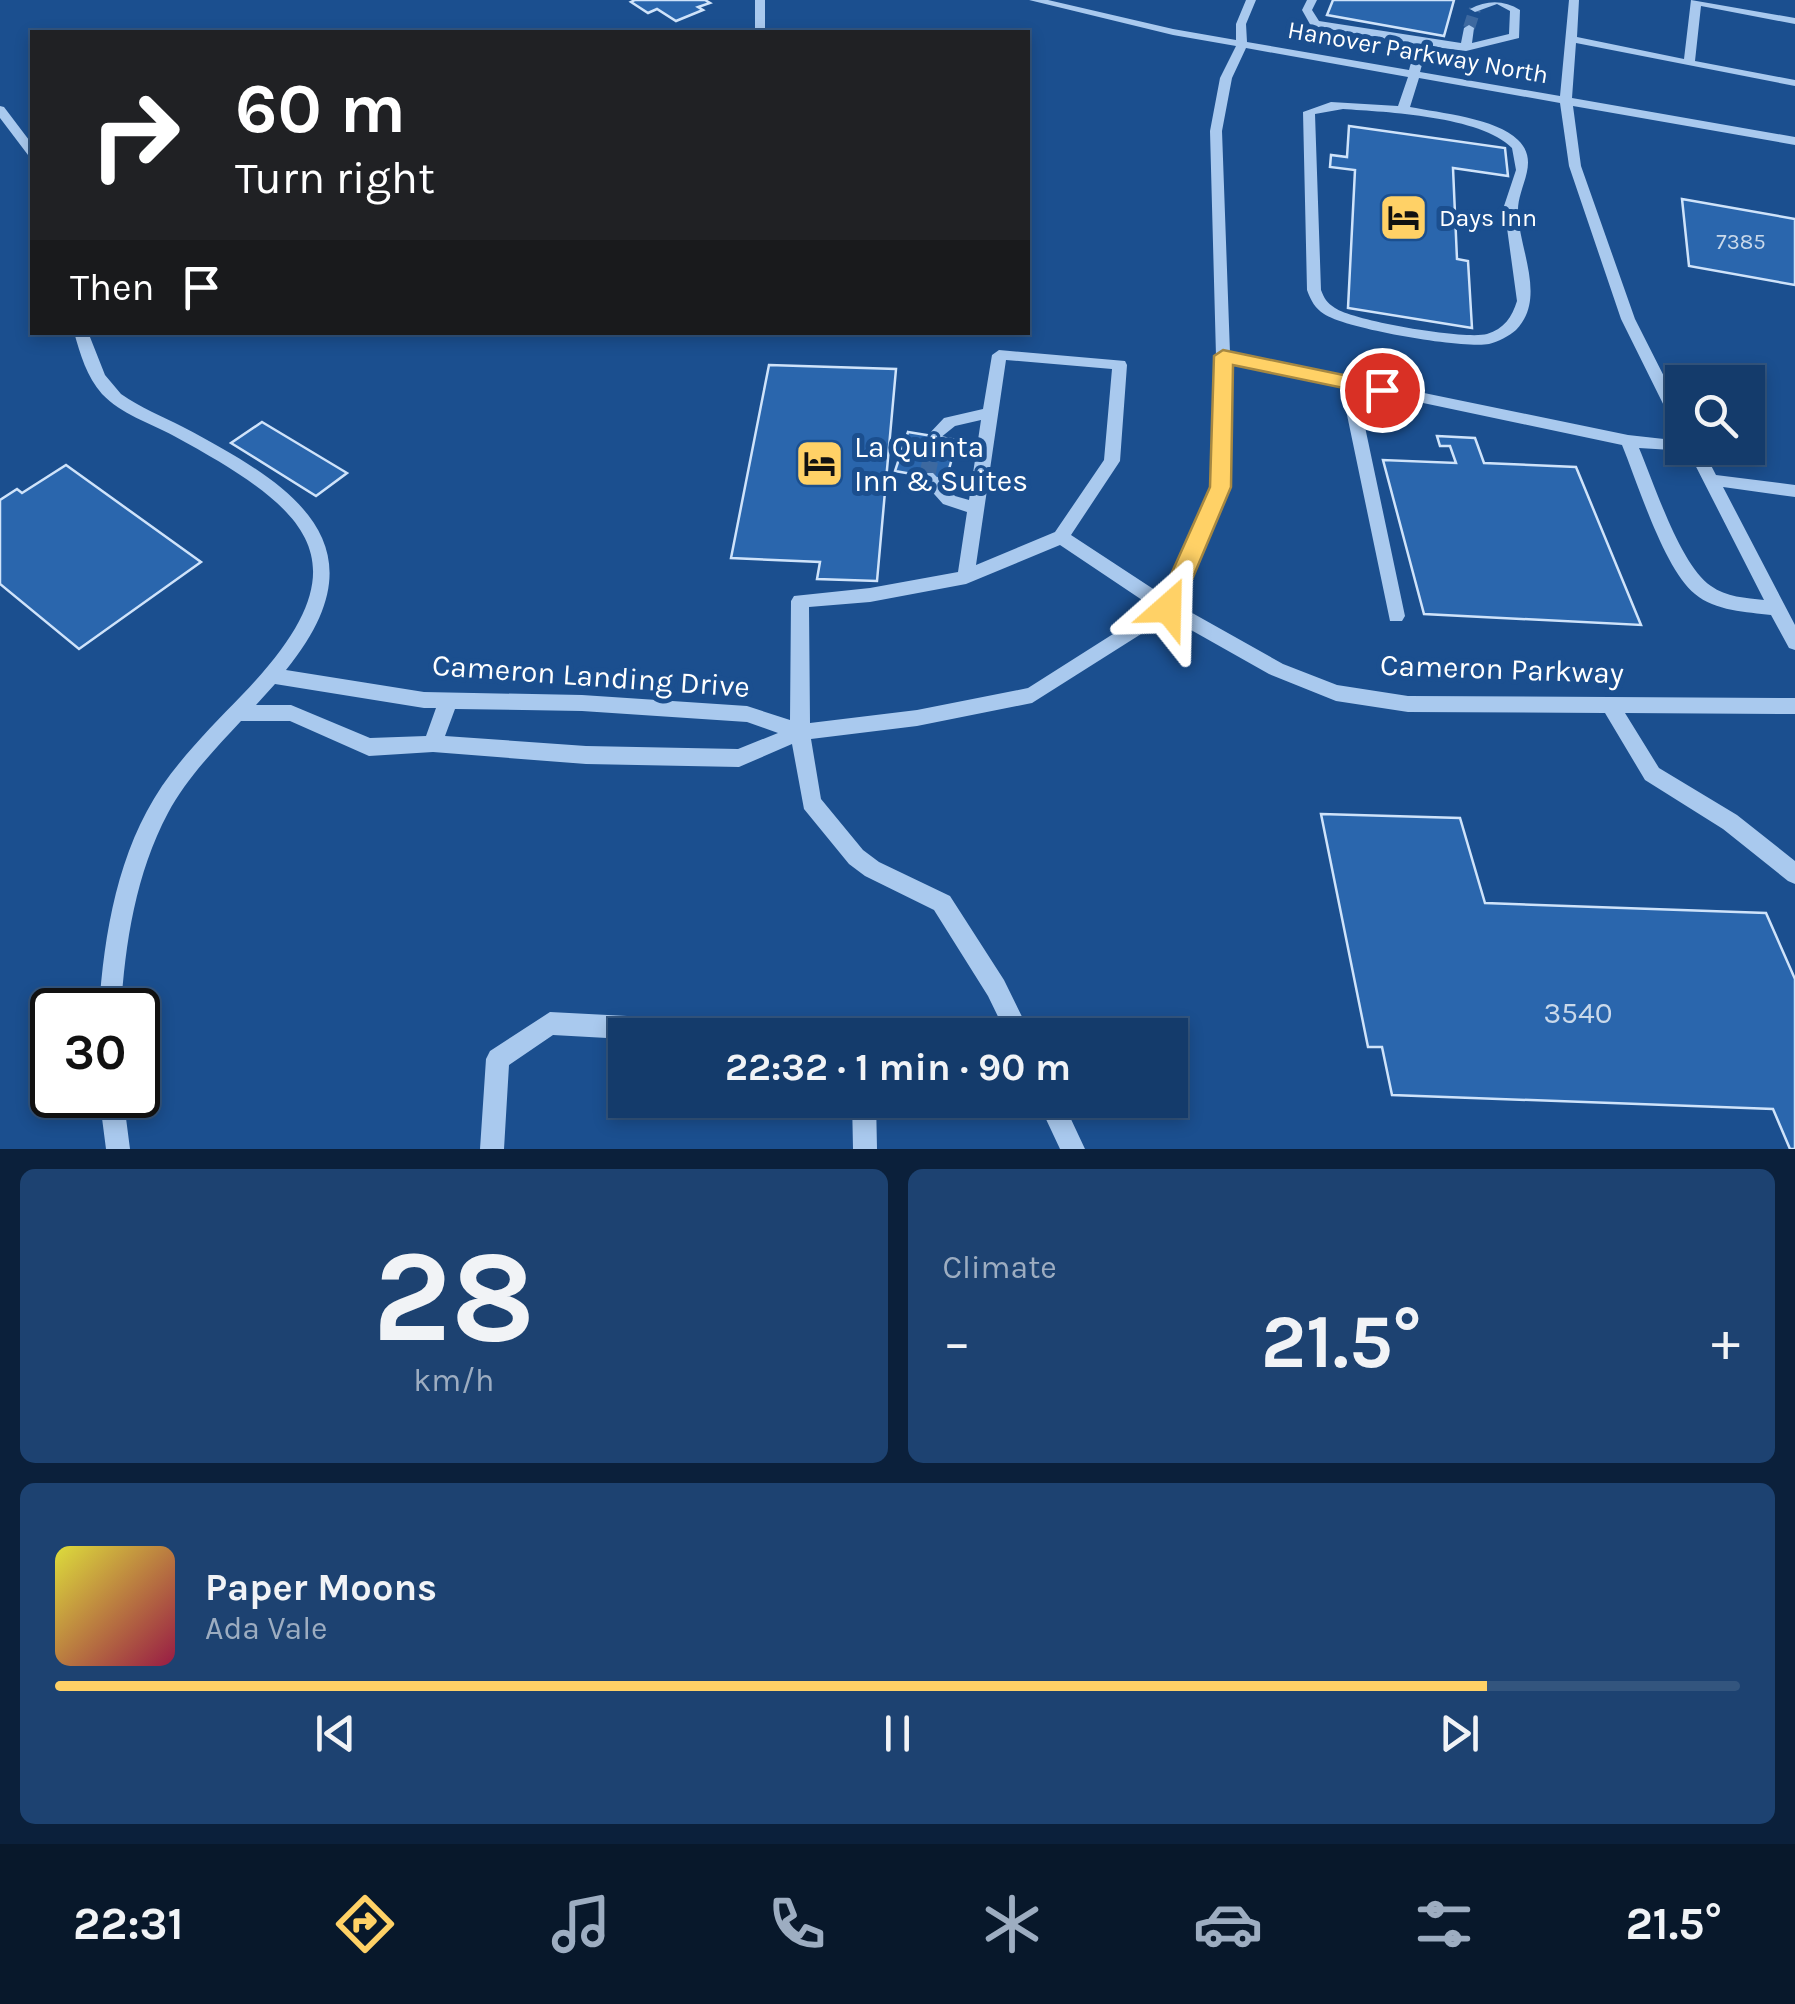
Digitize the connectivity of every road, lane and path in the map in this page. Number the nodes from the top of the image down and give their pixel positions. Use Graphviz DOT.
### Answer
graph roads {
  1 [pos="760,0"];
  2 [pos="1034,0"];
  3 [pos="1251,0"];
  4 [pos="1312,0"];
  5 [pos="1498,0"];
  6 [pos="1574,0"];
  7 [pos="1696,1"];
  8 [pos="1476,10"];
  9 [pos="1795,21"];
  10 [pos="1469,28"];
  11 [pos="760,30"];
  12 [pos="1571,39"];
  13 [pos="1422,42"];
  14 [pos="1242,44"];
  15 [pos="1466,48"];
  16 [pos="1689,63"];
  17 [pos="1415,74"];
  18 [pos="1795,83"];
  19 [pos="1566,101"];
  20 [pos="1402,108"];
  21 [pos="0,110"];
  22 [pos="1795,141"];
  23 [pos="30,149"];
  24 [pos="82,335"];
  25 [pos="1223,356"];
  26 [pos="1348,382"];
  27 [pos="1665,392"];
  28 [pos="990,414"];
  29 [pos="935,436"];
  30 [pos="1628,441"];
  31 [pos="1665,446"];
  32 [pos="1703,465"];
  33 [pos="928,477"];
  34 [pos="1711,480"];
  35 [pos="1795,491"];
  36 [pos="976,509"];
  37 [pos="1061,537"];
  38 [pos="966,577"];
  39 [pos="1168,608"];
  40 [pos="1777,608"];
  41 [pos="1396,616"];
  42 [pos="1795,643"];
  43 [pos="272,676"];
  44 [pos="448,700"];
  45 [pos="1610,705"];
  46 [pos="1795,706"];
  47 [pos="237,713"];
  48 [pos="800,732"];
  49 [pos="433,744"];
  50 [pos="1795,874"];
  51 [pos="111,988"];
  52 [pos="1011,1018"];
  53 [pos="608,1026"];
  54 [pos="114,1118"];
  55 [pos="864,1118"];
  56 [pos="1058,1118"];
  57 [pos="118,1149"];
  58 [pos="492,1149"];
  59 [pos="865,1149"];
  60 [pos="1073,1149"];
  1 -- 11 [label="street"];
  2 -- 14 [label="street, Hanover Parkway North"];
  3 -- 14 [label="street"];
  4 -- 13 [label="street"];
  5 -- 8 [label="street"];
  5 -- 15 [label="street"];
  6 -- 12 [label="street"];
  7 -- 9 [label="street"];
  7 -- 16 [label="street"];
  10 -- 15 [label="street"];
  12 -- 16 [label="street"];
  12 -- 19 [label="street"];
  13 -- 15 [label="street"];
  13 -- 17 [label="street"];
  14 -- 17 [label="street, Hanover Parkway North"];
  14 -- 25 [label="street"];
  16 -- 18 [label="street"];
  17 -- 19 [label="street, Hanover Parkway North"];
  17 -- 20 [label="street"];
  19 -- 22 [label="street, Hanover Parkway North"];
  19 -- 27 [label="street"];
  20 -- 20 [label="street"];
  21 -- 23 [label="street"];
  24 -- 43 [label="street"];
  25 -- 26 [label="street"];
  25 -- 39 [label="street"];
  26 -- 30 [label="street"];
  26 -- 41 [label="street"];
  28 -- 29 [label="street"];
  28 -- 36 [label="street"];
  28 -- 37 [label="street"];
  30 -- 31 [label="street"];
  30 -- 40 [label="street"];
  32 -- 34 [label="street"];
  33 -- 36 [label="street"];
  34 -- 35 [label="street"];
  34 -- 40 [label="street"];
  36 -- 38 [label="street"];
  37 -- 38 [label="street"];
  37 -- 39 [label="street, Cameron Parkway"];
  38 -- 48 [label="street"];
  39 -- 45 [label="street, Cameron Parkway"];
  39 -- 48 [label="street"];
  40 -- 42 [label="street"];
  43 -- 44 [label="street, Cameron Landing Drive"];
  43 -- 47 [label="street"];
  44 -- 48 [label="street, Cameron Landing Drive"];
  44 -- 49 [label="street"];
  45 -- 46 [label="street, Cameron Parkway"];
  45 -- 50 [label="street"];
  47 -- 49 [label="street"];
  47 -- 51 [label="street"];
  48 -- 49 [label="street"];
  48 -- 52 [label="street"];
  53 -- 58 [label="street"];
  54 -- 57 [label="street"];
  55 -- 59 [label="street"];
  56 -- 60 [label="street"];
}
